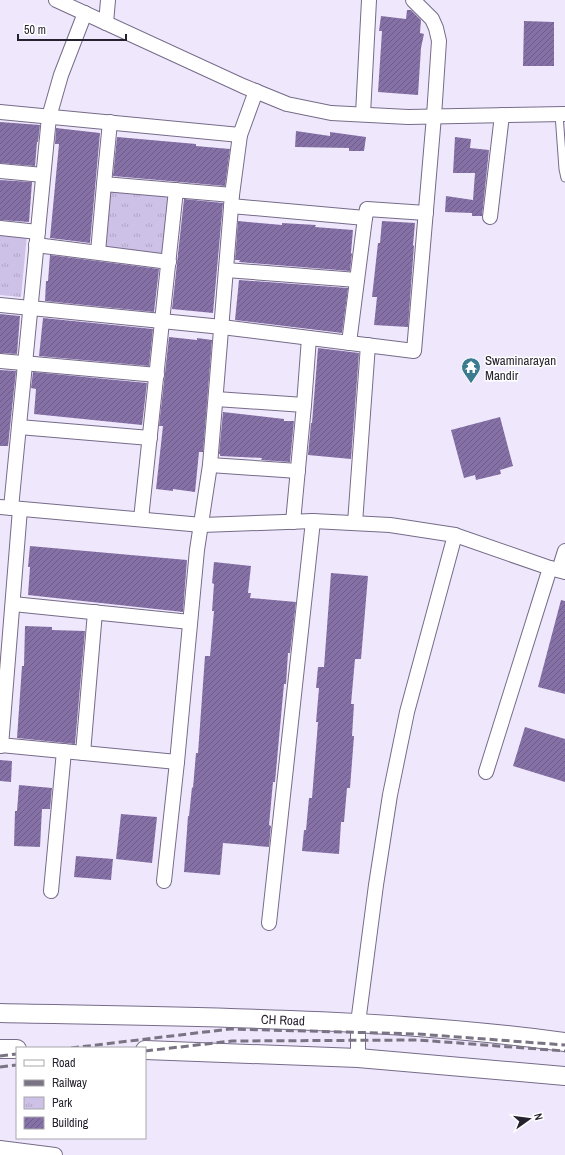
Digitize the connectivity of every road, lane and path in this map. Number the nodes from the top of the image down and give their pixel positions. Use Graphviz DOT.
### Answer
graph roads {
  1 [pos="56,0"];
  2 [pos="108,0"];
  3 [pos="369,0"];
  4 [pos="413,0"];
  5 [pos="84,13"];
  6 [pos="106,23"];
  7 [pos="256,91"];
  8 [pos="0,112"];
  9 [pos="362,114"];
  10 [pos="562,114"];
  11 [pos="502,115"];
  12 [pos="434,116"];
  13 [pos="49,117"];
  14 [pos="110,122"];
  15 [pos="240,135"];
  16 [pos="0,171"];
  17 [pos="43,175"];
  18 [pos="565,178"];
  19 [pos="104,184"];
  20 [pos="176,190"];
  21 [pos="232,200"];
  22 [pos="426,213"];
  23 [pos="490,217"];
  24 [pos="365,218"];
  25 [pos="0,228"];
  26 [pos="37,238"];
  27 [pos="98,252"];
  28 [pos="169,262"];
  29 [pos="226,270"];
  30 [pos="357,280"];
  31 [pos="0,305"];
  32 [pos="30,308"];
  33 [pos="163,321"];
  34 [pos="222,327"];
  35 [pos="309,338"];
  36 [pos="349,343"];
  37 [pos="368,345"];
  38 [pos="0,361"];
  39 [pos="25,363"];
  40 [pos="157,374"];
  41 [pos="216,399"];
  42 [pos="304,406"];
  43 [pos="19,427"];
  44 [pos="150,438"];
  45 [pos="210,465"];
  46 [pos="298,471"];
  47 [pos="10,508"];
  48 [pos="141,519"];
  49 [pos="313,521"];
  50 [pos="293,522"];
  51 [pos="354,523"];
  52 [pos="202,524"];
  53 [pos="455,535"];
  54 [pos="565,551"];
  55 [pos="558,570"];
  56 [pos="12,604"];
  57 [pos="95,612"];
  58 [pos="190,622"];
  59 [pos="4,651"];
  60 [pos="1,745"];
  61 [pos="64,751"];
  62 [pos="83,753"];
  63 [pos="177,762"];
  64 [pos="486,772"];
  65 [pos="164,881"];
  66 [pos="50,891"];
  67 [pos="269,923"];
  68 [pos="0,1013"];
  69 [pos="358,1023"];
  70 [pos="565,1042"];
  71 [pos="0,1049"];
  72 [pos="16,1049"];
  73 [pos="146,1050"];
  74 [pos="358,1058"];
  75 [pos="565,1076"];
  76 [pos="6,1151"];
  77 [pos="55,1155"];
  1 -- 5 [label="street"];
  2 -- 6 [label="street"];
  3 -- 9 [label="street"];
  4 -- 12 [label="street"];
  5 -- 6 [label="street"];
  5 -- 13 [label="street"];
  6 -- 7 [label="street"];
  7 -- 9 [label="street"];
  7 -- 15 [label="street"];
  8 -- 13 [label="street"];
  9 -- 12 [label="street"];
  10 -- 11 [label="street"];
  10 -- 18 [label="lane"];
  11 -- 12 [label="street"];
  11 -- 23 [label="street"];
  12 -- 22 [label="street"];
  13 -- 14 [label="street"];
  13 -- 17 [label="street"];
  14 -- 15 [label="street"];
  14 -- 19 [label="street"];
  15 -- 21 [label="street"];
  16 -- 17 [label="street"];
  17 -- 26 [label="street"];
  19 -- 20 [label="street"];
  19 -- 27 [label="street"];
  20 -- 21 [label="street"];
  20 -- 28 [label="street"];
  21 -- 24 [label="street"];
  21 -- 29 [label="street"];
  22 -- 24 [label="street"];
  22 -- 37 [label="street"];
  24 -- 30 [label="street"];
  25 -- 26 [label="street"];
  26 -- 27 [label="street"];
  26 -- 32 [label="street"];
  27 -- 28 [label="street"];
  28 -- 33 [label="street"];
  29 -- 30 [label="street"];
  29 -- 34 [label="street"];
  30 -- 36 [label="street"];
  31 -- 32 [label="street"];
  32 -- 33 [label="street"];
  32 -- 39 [label="street"];
  33 -- 34 [label="street"];
  33 -- 40 [label="street"];
  34 -- 35 [label="street"];
  34 -- 41 [label="street"];
  35 -- 36 [label="street"];
  35 -- 42 [label="street"];
  36 -- 37 [label="street"];
  37 -- 51 [label="street"];
  38 -- 39 [label="street"];
  39 -- 40 [label="street"];
  39 -- 43 [label="street"];
  40 -- 44 [label="street"];
  41 -- 42 [label="street"];
  41 -- 45 [label="street"];
  42 -- 46 [label="street"];
  43 -- 44 [label="street"];
  43 -- 47 [label="street"];
  44 -- 48 [label="street"];
  45 -- 46 [label="street"];
  45 -- 52 [label="street"];
  46 -- 50 [label="street"];
  47 -- 48 [label="street"];
  47 -- 56 [label="street"];
  48 -- 52 [label="street"];
  49 -- 50 [label="street"];
  49 -- 51 [label="street"];
  49 -- 67 [label="street"];
  50 -- 52 [label="street"];
  51 -- 53 [label="street"];
  52 -- 58 [label="street"];
  53 -- 55 [label="street"];
  53 -- 69 [label="street"];
  54 -- 55 [label="street"];
  55 -- 64 [label="street"];
  56 -- 57 [label="street"];
  56 -- 59 [label="street"];
  57 -- 58 [label="street"];
  57 -- 62 [label="street"];
  58 -- 63 [label="street"];
  59 -- 60 [label="street"];
  60 -- 61 [label="street"];
  61 -- 62 [label="street"];
  61 -- 66 [label="street"];
  62 -- 63 [label="street"];
  63 -- 65 [label="street"];
  68 -- 69 [label="street, CH Road"];
  69 -- 70 [label="street, CH Road"];
  69 -- 74 [label="street"];
  71 -- 72 [label="street"];
  73 -- 74 [label="street"];
  74 -- 75 [label="street"];
  76 -- 77 [label="street"];
}
